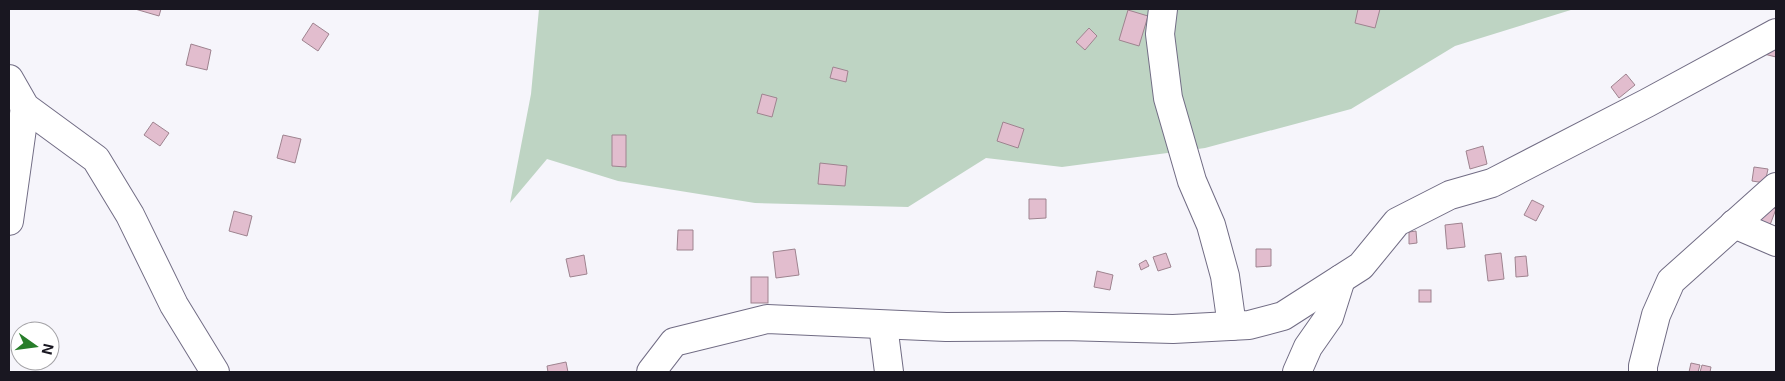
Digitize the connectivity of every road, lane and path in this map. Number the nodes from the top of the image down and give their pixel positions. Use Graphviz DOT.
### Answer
graph roads {
  1 [pos="1163,9"];
  2 [pos="1776,33"];
  3 [pos="9,79"];
  4 [pos="25,108"];
  5 [pos="1776,187"];
  6 [pos="9,221"];
  7 [pos="1734,224"];
  8 [pos="1776,242"];
  9 [pos="1341,279"];
  10 [pos="883,325"];
  11 [pos="1232,326"];
  12 [pos="215,372"];
  13 [pos="651,372"];
  14 [pos="889,372"];
  15 [pos="1297,372"];
  16 [pos="1643,372"];
  1 -- 11 [label="street"];
  2 -- 9 [label="street"];
  3 -- 4 [label="street"];
  4 -- 6 [label="street"];
  4 -- 12 [label="street"];
  5 -- 7 [label="street"];
  7 -- 8 [label="street"];
  7 -- 16 [label="street"];
  9 -- 11 [label="street"];
  9 -- 15 [label="street"];
  10 -- 11 [label="street"];
  10 -- 13 [label="street"];
  10 -- 14 [label="street"];
}
